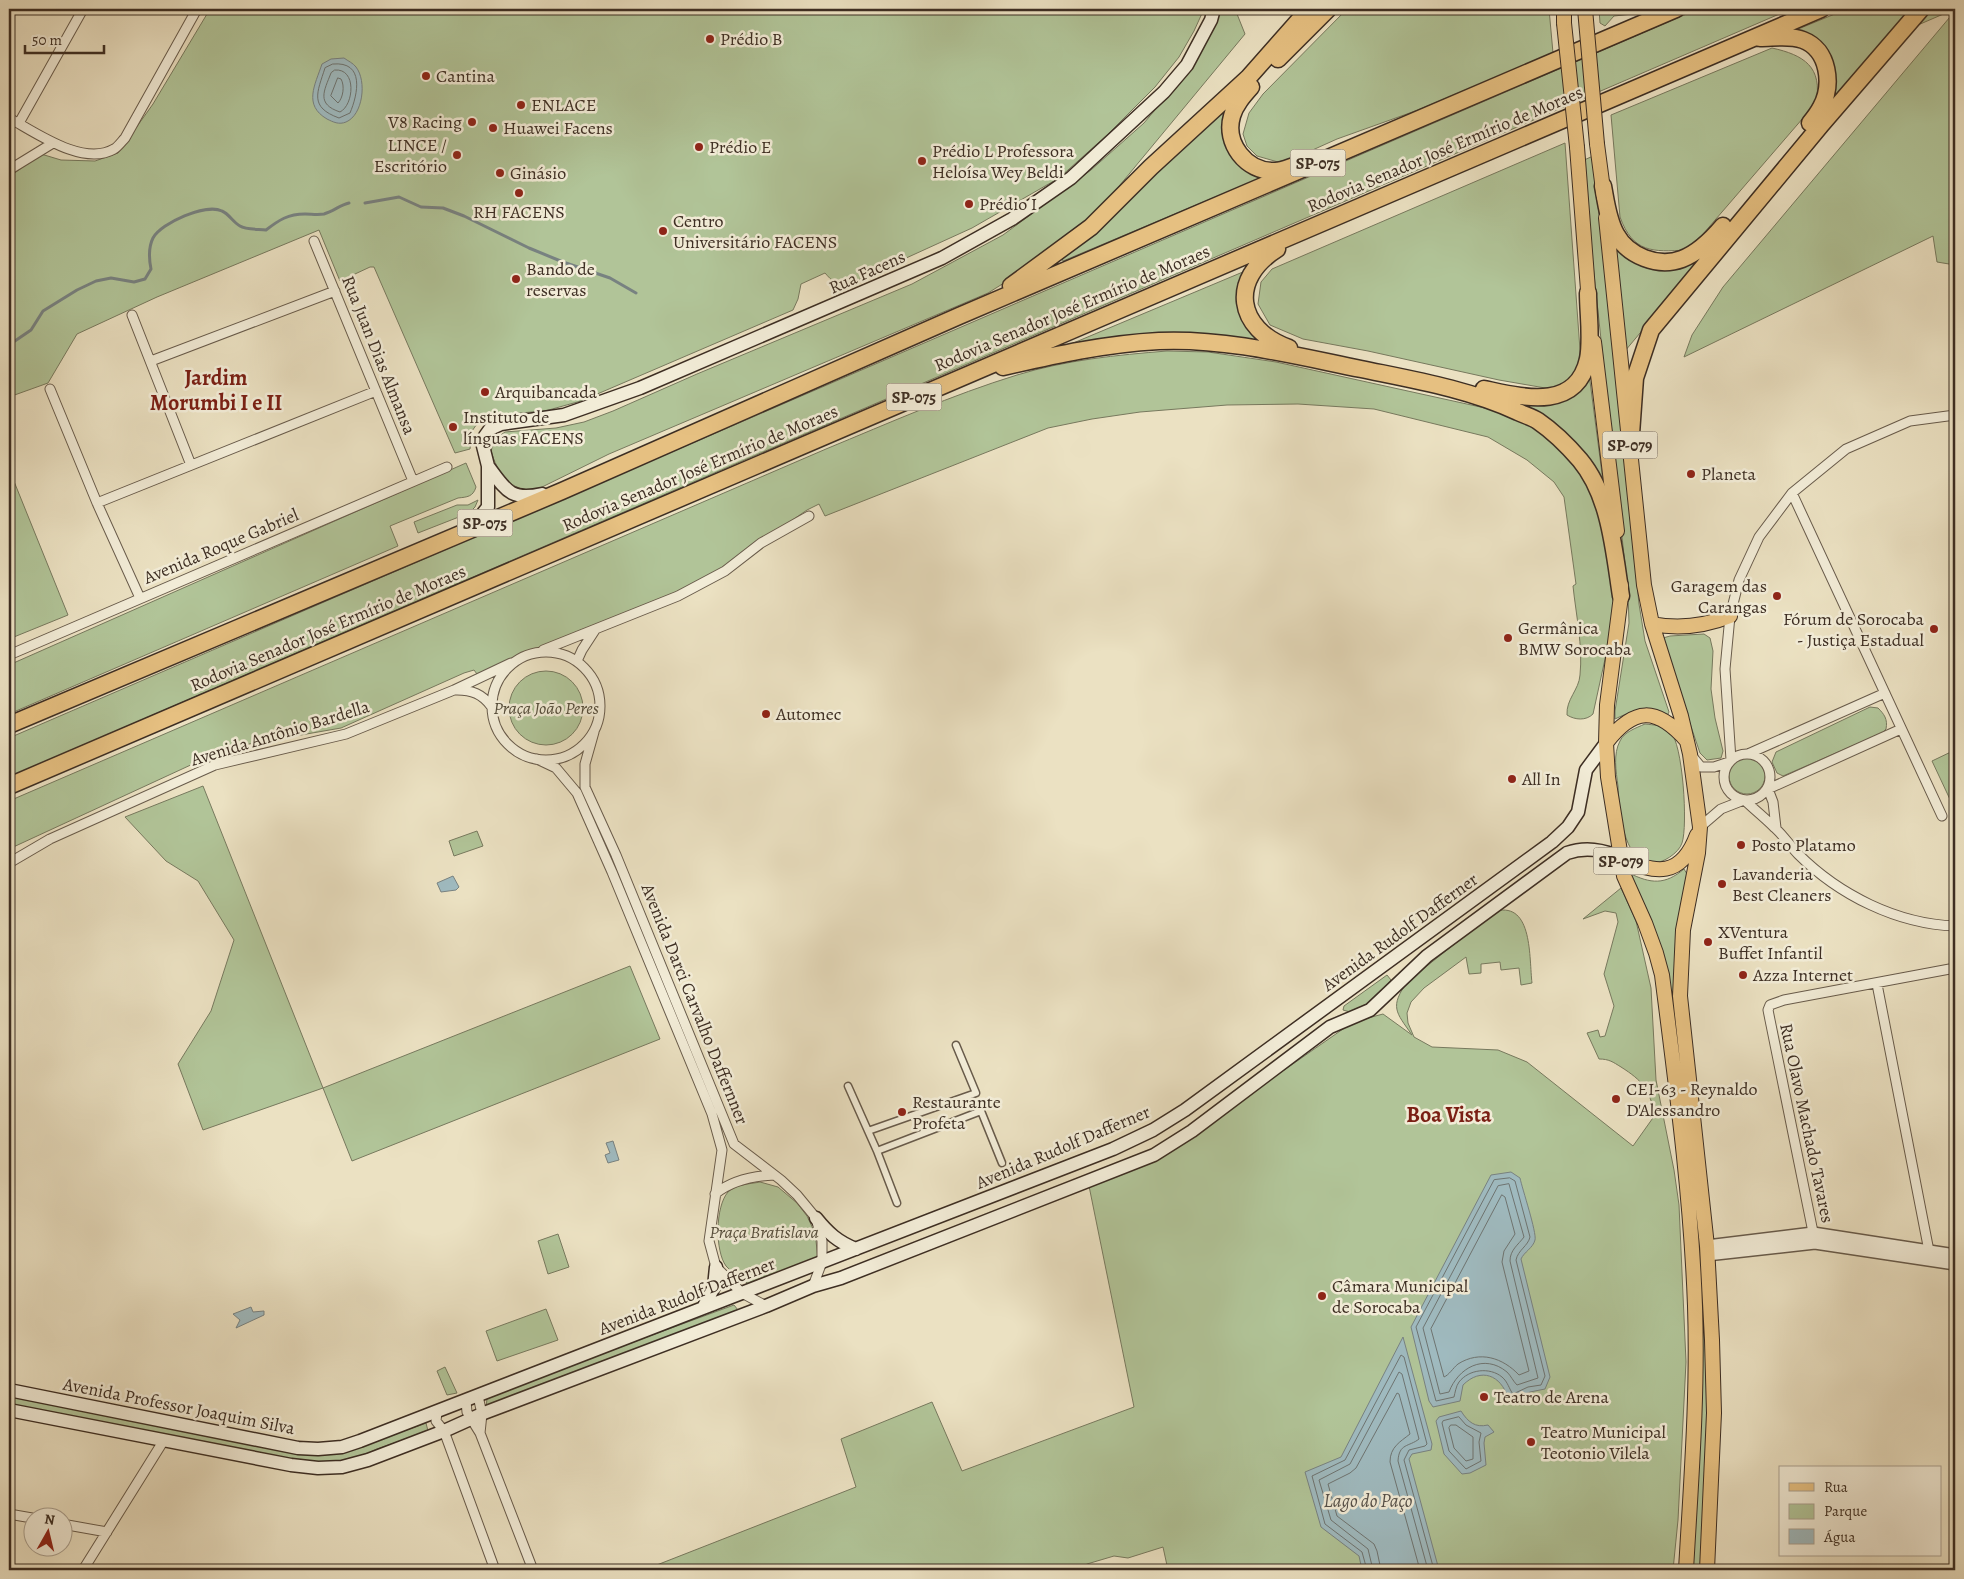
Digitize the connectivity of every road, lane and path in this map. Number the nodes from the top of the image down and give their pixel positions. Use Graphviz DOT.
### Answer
graph roads {
  1 [pos="83,9"];
  2 [pos="197,9"];
  3 [pos="1214,9"];
  4 [pos="1309,9"];
  5 [pos="1328,9"];
  6 [pos="1585,9"];
  7 [pos="1676,9"];
  8 [pos="1821,9"];
  9 [pos="1921,9"];
  10 [pos="1564,15"];
  11 [pos="1750,39"];
  12 [pos="9,118"];
  13 [pos="18,123"];
  14 [pos="53,143"];
  15 [pos="1351,150"];
  16 [pos="9,170"];
  17 [pos="1603,186"];
  18 [pos="1327,222"];
  19 [pos="314,241"];
  20 [pos="335,291"];
  21 [pos="1588,293"];
  22 [pos="132,315"];
  23 [pos="959,316"];
  24 [pos="151,361"];
  25 [pos="959,378"];
  26 [pos="50,389"];
  27 [pos="376,391"];
  28 [pos="1955,415"];
  29 [pos="1630,448"];
  30 [pos="191,465"];
  31 [pos="488,466"];
  32 [pos="447,467"];
  33 [pos="413,481"];
  34 [pos="562,490"];
  35 [pos="1792,492"];
  36 [pos="96,503"];
  37 [pos="809,516"];
  38 [pos="455,536"];
  39 [pos="1621,596"];
  40 [pos="140,598"];
  41 [pos="1730,616"];
  42 [pos="1652,624"];
  43 [pos="595,630"];
  44 [pos="536,652"];
  45 [pos="9,655"];
  46 [pos="577,661"];
  47 [pos="511,663"];
  48 [pos="454,690"];
  49 [pos="1885,693"];
  50 [pos="491,706"];
  51 [pos="9,725"];
  52 [pos="1901,729"];
  53 [pos="594,732"];
  54 [pos="1606,744"];
  55 [pos="1688,748"];
  56 [pos="1750,753"];
  57 [pos="537,760"];
  58 [pos="1730,761"];
  59 [pos="9,786"];
  60 [pos="1768,789"];
  61 [pos="1744,800"];
  62 [pos="1942,816"];
  63 [pos="1700,827"];
  64 [pos="1776,828"];
  65 [pos="1618,841"];
  66 [pos="1620,858"];
  67 [pos="9,863"];
  68 [pos="1634,865"];
  69 [pos="635,916"];
  70 [pos="1955,926"];
  71 [pos="1384,965"];
  72 [pos="1955,968"];
  73 [pos="1877,984"];
  74 [pos="1393,989"];
  75 [pos="1338,999"];
  76 [pos="1354,1018"];
  77 [pos="956,1045"];
  78 [pos="848,1086"];
  79 [pos="868,1131"];
  80 [pos="877,1150"];
  81 [pos="1002,1164"];
  82 [pos="774,1175"];
  83 [pos="715,1194"];
  84 [pos="897,1203"];
  85 [pos="816,1218"];
  86 [pos="1814,1238"];
  87 [pos="856,1249"];
  88 [pos="1707,1251"];
  89 [pos="1930,1251"];
  90 [pos="1955,1255"];
  91 [pos="822,1262"];
  92 [pos="1955,1264"];
  93 [pos="716,1267"];
  94 [pos="813,1286"];
  95 [pos="742,1293"];
  96 [pos="766,1306"];
  97 [pos="703,1308"];
  98 [pos="9,1390"];
  99 [pos="472,1399"];
  100 [pos="9,1410"];
  101 [pos="437,1412"];
  102 [pos="476,1416"];
  103 [pos="444,1431"];
  104 [pos="164,1440"];
  105 [pos="342,1447"];
  106 [pos="342,1467"];
  107 [pos="9,1514"];
  108 [pos="22,1516"];
  109 [pos="72,1526"];
  110 [pos="107,1532"];
  111 [pos="84,1570"];
  112 [pos="495,1570"];
  113 [pos="533,1570"];
  114 [pos="1686,1570"];
  115 [pos="1707,1570"];
  1 -- 13 [label="street"];
  2 -- 14 [label="street"];
  3 -- 31 [label="main road, Rua Facens"];
  4 -- 23 [label="highway"];
  5 -- 15 [label="highway"];
  6 -- 17 [label="main road, SP-079, bridge"];
  7 -- 15 [label="highway, Rodovia Senador José Ermírio de Moraes / SP-075"];
  8 -- 11 [label="highway, Rodovia Senador José Ermírio de Moraes / SP-075"];
  9 -- 29 [label="highway"];
  10 -- 21 [label="main road, SP-079, bridge"];
  11 -- 17 [label="highway"];
  11 -- 18 [label="highway, Rodovia Senador José Ermírio de Moraes / SP-075"];
  12 -- 13 [label="street"];
  13 -- 14 [label="street"];
  14 -- 16 [label="street"];
  15 -- 23 [label="highway, Rodovia Senador José Ermírio de Moraes / SP-075"];
  17 -- 29 [label="main road, SP-079"];
  18 -- 21 [label="highway"];
  18 -- 25 [label="highway, Rodovia Senador José Ermírio de Moraes / SP-075"];
  19 -- 20 [label="street, Rua Juan Dias Almansa"];
  20 -- 24 [label="street"];
  20 -- 27 [label="street, Rua Juan Dias Almansa"];
  21 -- 39 [label="main road, SP-079"];
  22 -- 24 [label="street"];
  23 -- 34 [label="highway, Rodovia Senador José Ermírio de Moraes / SP-075"];
  24 -- 30 [label="street"];
  25 -- 39 [label="highway"];
  25 -- 59 [label="highway, Rodovia Senador José Ermírio de Moraes / SP-075"];
  26 -- 36 [label="street"];
  27 -- 30 [label="street"];
  27 -- 33 [label="street, Rua Juan Dias Almansa"];
  28 -- 35 [label="street"];
  29 -- 42 [label="main road, SP-079"];
  30 -- 36 [label="street"];
  31 -- 34 [label="main road, Rua Facens"];
  31 -- 38 [label="main road, Rua Facens"];
  32 -- 33 [label="street, Avenida Roque Gabriel"];
  33 -- 40 [label="street, Avenida Roque Gabriel"];
  34 -- 38 [label="highway, Rodovia Senador José Ermírio de Moraes / SP-075"];
  35 -- 41 [label="street"];
  35 -- 49 [label="street"];
  36 -- 40 [label="street"];
  37 -- 43 [label="street"];
  38 -- 51 [label="highway, Rodovia Senador José Ermírio de Moraes / SP-075"];
  39 -- 54 [label="main road, SP-079"];
  40 -- 45 [label="street, Avenida Roque Gabriel"];
  41 -- 42 [label="main road"];
  41 -- 58 [label="street"];
  42 -- 55 [label="main road, SP-079"];
  43 -- 44 [label="street"];
  43 -- 46 [label="street"];
  44 -- 46 [label="street"];
  44 -- 47 [label="street"];
  46 -- 53 [label="street"];
  47 -- 48 [label="street, Avenida Antônio Bardella"];
  47 -- 50 [label="street"];
  48 -- 50 [label="street"];
  48 -- 67 [label="street, Avenida Antônio Bardella"];
  49 -- 52 [label="street"];
  49 -- 56 [label="street"];
  50 -- 57 [label="street"];
  52 -- 60 [label="street"];
  52 -- 62 [label="street"];
  53 -- 57 [label="street"];
  53 -- 69 [label="street, Avenida Darci Carvalho Daffernner"];
  54 -- 55 [label="main road"];
  54 -- 65 [label="main road, SP-079"];
  54 -- 71 [label="main road, Avenida Rudolf Dafferner"];
  55 -- 58 [label="street"];
  55 -- 63 [label="main road, SP-079"];
  56 -- 58 [label="street"];
  56 -- 60 [label="street"];
  57 -- 69 [label="street, Avenida Darci Carvalho Daffernner"];
  58 -- 61 [label="street"];
  60 -- 61 [label="street"];
  60 -- 64 [label="street"];
  61 -- 63 [label="street"];
  61 -- 64 [label="street"];
  63 -- 68 [label="main road"];
  63 -- 88 [label="main road, SP-079"];
  64 -- 70 [label="street"];
  65 -- 66 [label="main road, SP-079"];
  65 -- 68 [label="main road"];
  66 -- 68 [label="main road"];
  66 -- 74 [label="main road, Avenida Rudolf Dafferner"];
  66 -- 114 [label="main road, SP-079"];
  69 -- 82 [label="street, Avenida Darci Carvalho Daffernner"];
  69 -- 83 [label="street, Avenida Darci Carvalho Daffernner"];
  71 -- 74 [label="main road"];
  71 -- 75 [label="main road, Avenida Rudolf Dafferner"];
  72 -- 73 [label="street"];
  73 -- 86 [label="street, Rua Olavo Machado Tavares"];
  73 -- 89 [label="street"];
  74 -- 76 [label="main road, Avenida Rudolf Dafferner"];
  75 -- 76 [label="main road"];
  75 -- 87 [label="main road, Avenida Rudolf Dafferner"];
  76 -- 94 [label="main road, Avenida Rudolf Dafferner"];
  77 -- 79 [label="street"];
  78 -- 79 [label="street"];
  79 -- 80 [label="street"];
  80 -- 81 [label="street"];
  80 -- 84 [label="street"];
  82 -- 83 [label="street"];
  82 -- 85 [label="street, Avenida Darci Carvalho Daffernner"];
  83 -- 93 [label="street, Avenida Darci Carvalho Daffernner"];
  85 -- 87 [label="main road"];
  85 -- 91 [label="street, Avenida Darci Carvalho Daffernner"];
  86 -- 88 [label="street"];
  86 -- 89 [label="street"];
  86 -- 92 [label="street"];
  87 -- 91 [label="main road, Avenida Rudolf Dafferner"];
  88 -- 115 [label="main road, SP-079"];
  89 -- 90 [label="street"];
  91 -- 94 [label="street"];
  91 -- 95 [label="main road, Avenida Rudolf Dafferner"];
  93 -- 95 [label="street, Avenida Darci Carvalho Daffernner"];
  93 -- 97 [label="main road"];
  94 -- 96 [label="main road, Avenida Rudolf Dafferner"];
  95 -- 96 [label="street, Avenida Darci Carvalho Daffernner"];
  95 -- 97 [label="main road, Avenida Rudolf Dafferner"];
  96 -- 102 [label="main road, Avenida Rudolf Dafferner"];
  97 -- 99 [label="main road, Avenida Rudolf Dafferner"];
  98 -- 105 [label="main road, Avenida Professor Joaquim Silva"];
  99 -- 101 [label="main road, Avenida Rudolf Dafferner"];
  99 -- 102 [label="street"];
  99 -- 102 [label="street"];
  100 -- 104 [label="main road, Avenida Professor Joaquim Silva"];
  101 -- 103 [label="street"];
  101 -- 105 [label="main road, Avenida Rudolf Dafferner"];
  102 -- 103 [label="main road, Avenida Rudolf Dafferner"];
  102 -- 113 [label="street"];
  103 -- 106 [label="main road, Avenida Rudolf Dafferner"];
  103 -- 112 [label="street"];
  104 -- 106 [label="main road, Avenida Professor Joaquim Silva"];
  104 -- 110 [label="street"];
  107 -- 108 [label="street"];
  109 -- 110 [label="street"];
  110 -- 111 [label="street"];
}
